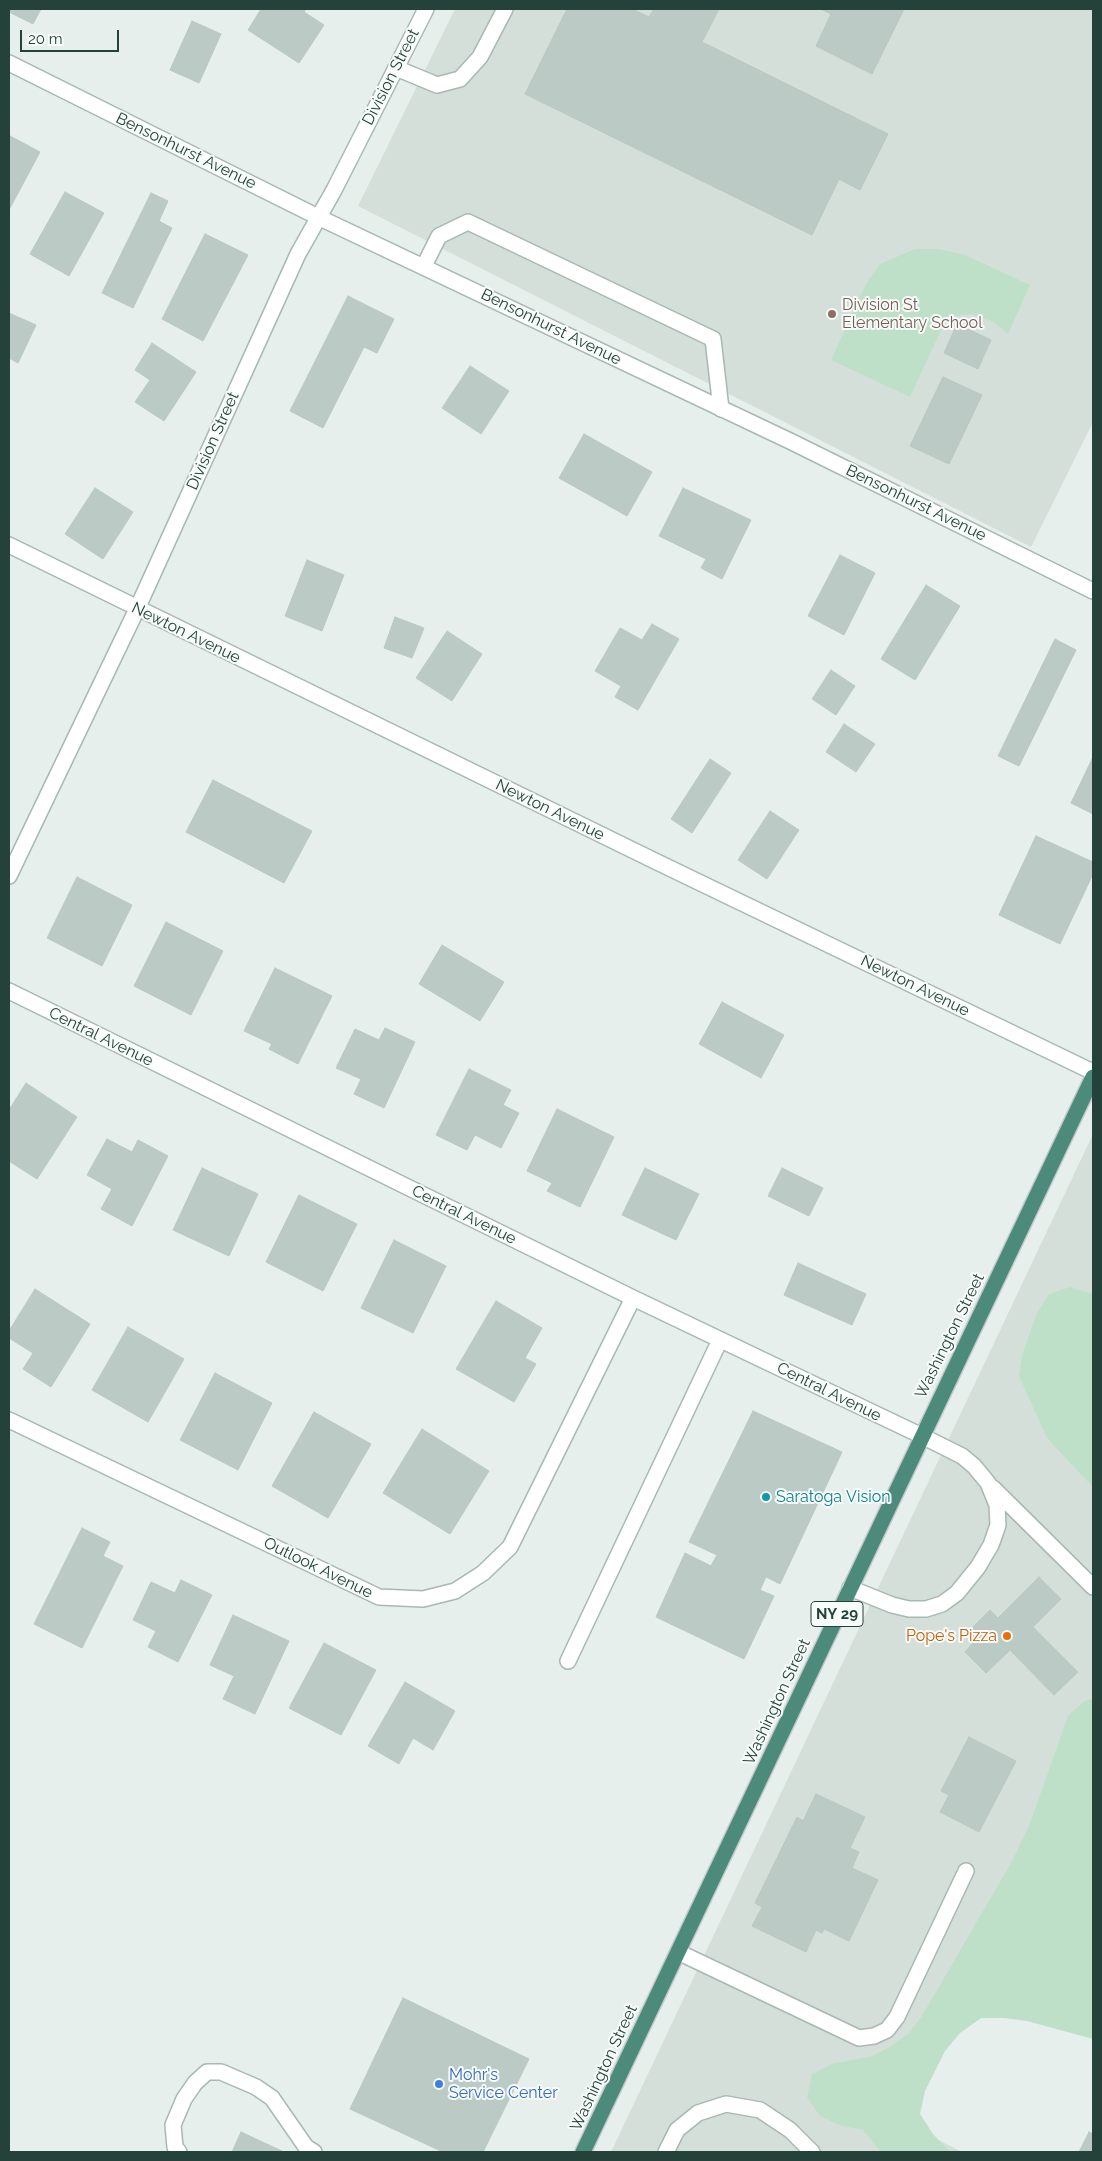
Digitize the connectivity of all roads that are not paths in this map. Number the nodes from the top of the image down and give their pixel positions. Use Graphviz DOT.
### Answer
graph roads {
  1 [pos="426,9"];
  2 [pos="505,9"];
  3 [pos="9,63"];
  4 [pos="396,68"];
  5 [pos="318,217"];
  6 [pos="424,266"];
  7 [pos="722,409"];
  8 [pos="9,545"];
  9 [pos="1092,586"];
  10 [pos="137,609"];
  11 [pos="9,876"];
  12 [pos="9,991"];
  13 [pos="1093,1072"];
  14 [pos="1093,1077"];
  15 [pos="633,1298"];
  16 [pos="720,1340"];
  17 [pos="9,1420"];
  18 [pos="922,1436"];
  19 [pos="988,1483"];
  20 [pos="1093,1587"];
  21 [pos="850,1588"];
  22 [pos="568,1661"];
  23 [pos="966,1871"];
  24 [pos="678,1952"];
  25 [pos="179,2152"];
  26 [pos="314,2152"];
  27 [pos="583,2152"];
  28 [pos="666,2152"];
  29 [pos="812,2152"];
  1 -- 4 [label="street, Division Street"];
  2 -- 4 [label="street"];
  3 -- 5 [label="street, Bensonhurst Avenue"];
  4 -- 5 [label="street, Division Street"];
  5 -- 6 [label="street, Bensonhurst Avenue"];
  5 -- 10 [label="street, Division Street"];
  6 -- 7 [label="street, Bensonhurst Avenue"];
  6 -- 7 [label="street"];
  7 -- 9 [label="street, Bensonhurst Avenue"];
  8 -- 10 [label="street, Newton Avenue"];
  10 -- 11 [label="street, Division Street"];
  10 -- 13 [label="street, Newton Avenue"];
  12 -- 15 [label="street, Central Avenue"];
  14 -- 18 [label="highway, Washington Street / NY 29"];
  15 -- 16 [label="street, Central Avenue"];
  15 -- 17 [label="street, Outlook Avenue"];
  16 -- 18 [label="street, Central Avenue"];
  16 -- 22 [label="street"];
  18 -- 19 [label="street, Central Avenue"];
  18 -- 21 [label="highway, Washington Street / NY 29"];
  19 -- 20 [label="street"];
  19 -- 21 [label="street"];
  21 -- 24 [label="highway, Washington Street / NY 29"];
  23 -- 24 [label="street"];
  24 -- 27 [label="highway, Washington Street / NY 29"];
  25 -- 26 [label="street"];
  28 -- 29 [label="street"];
}
